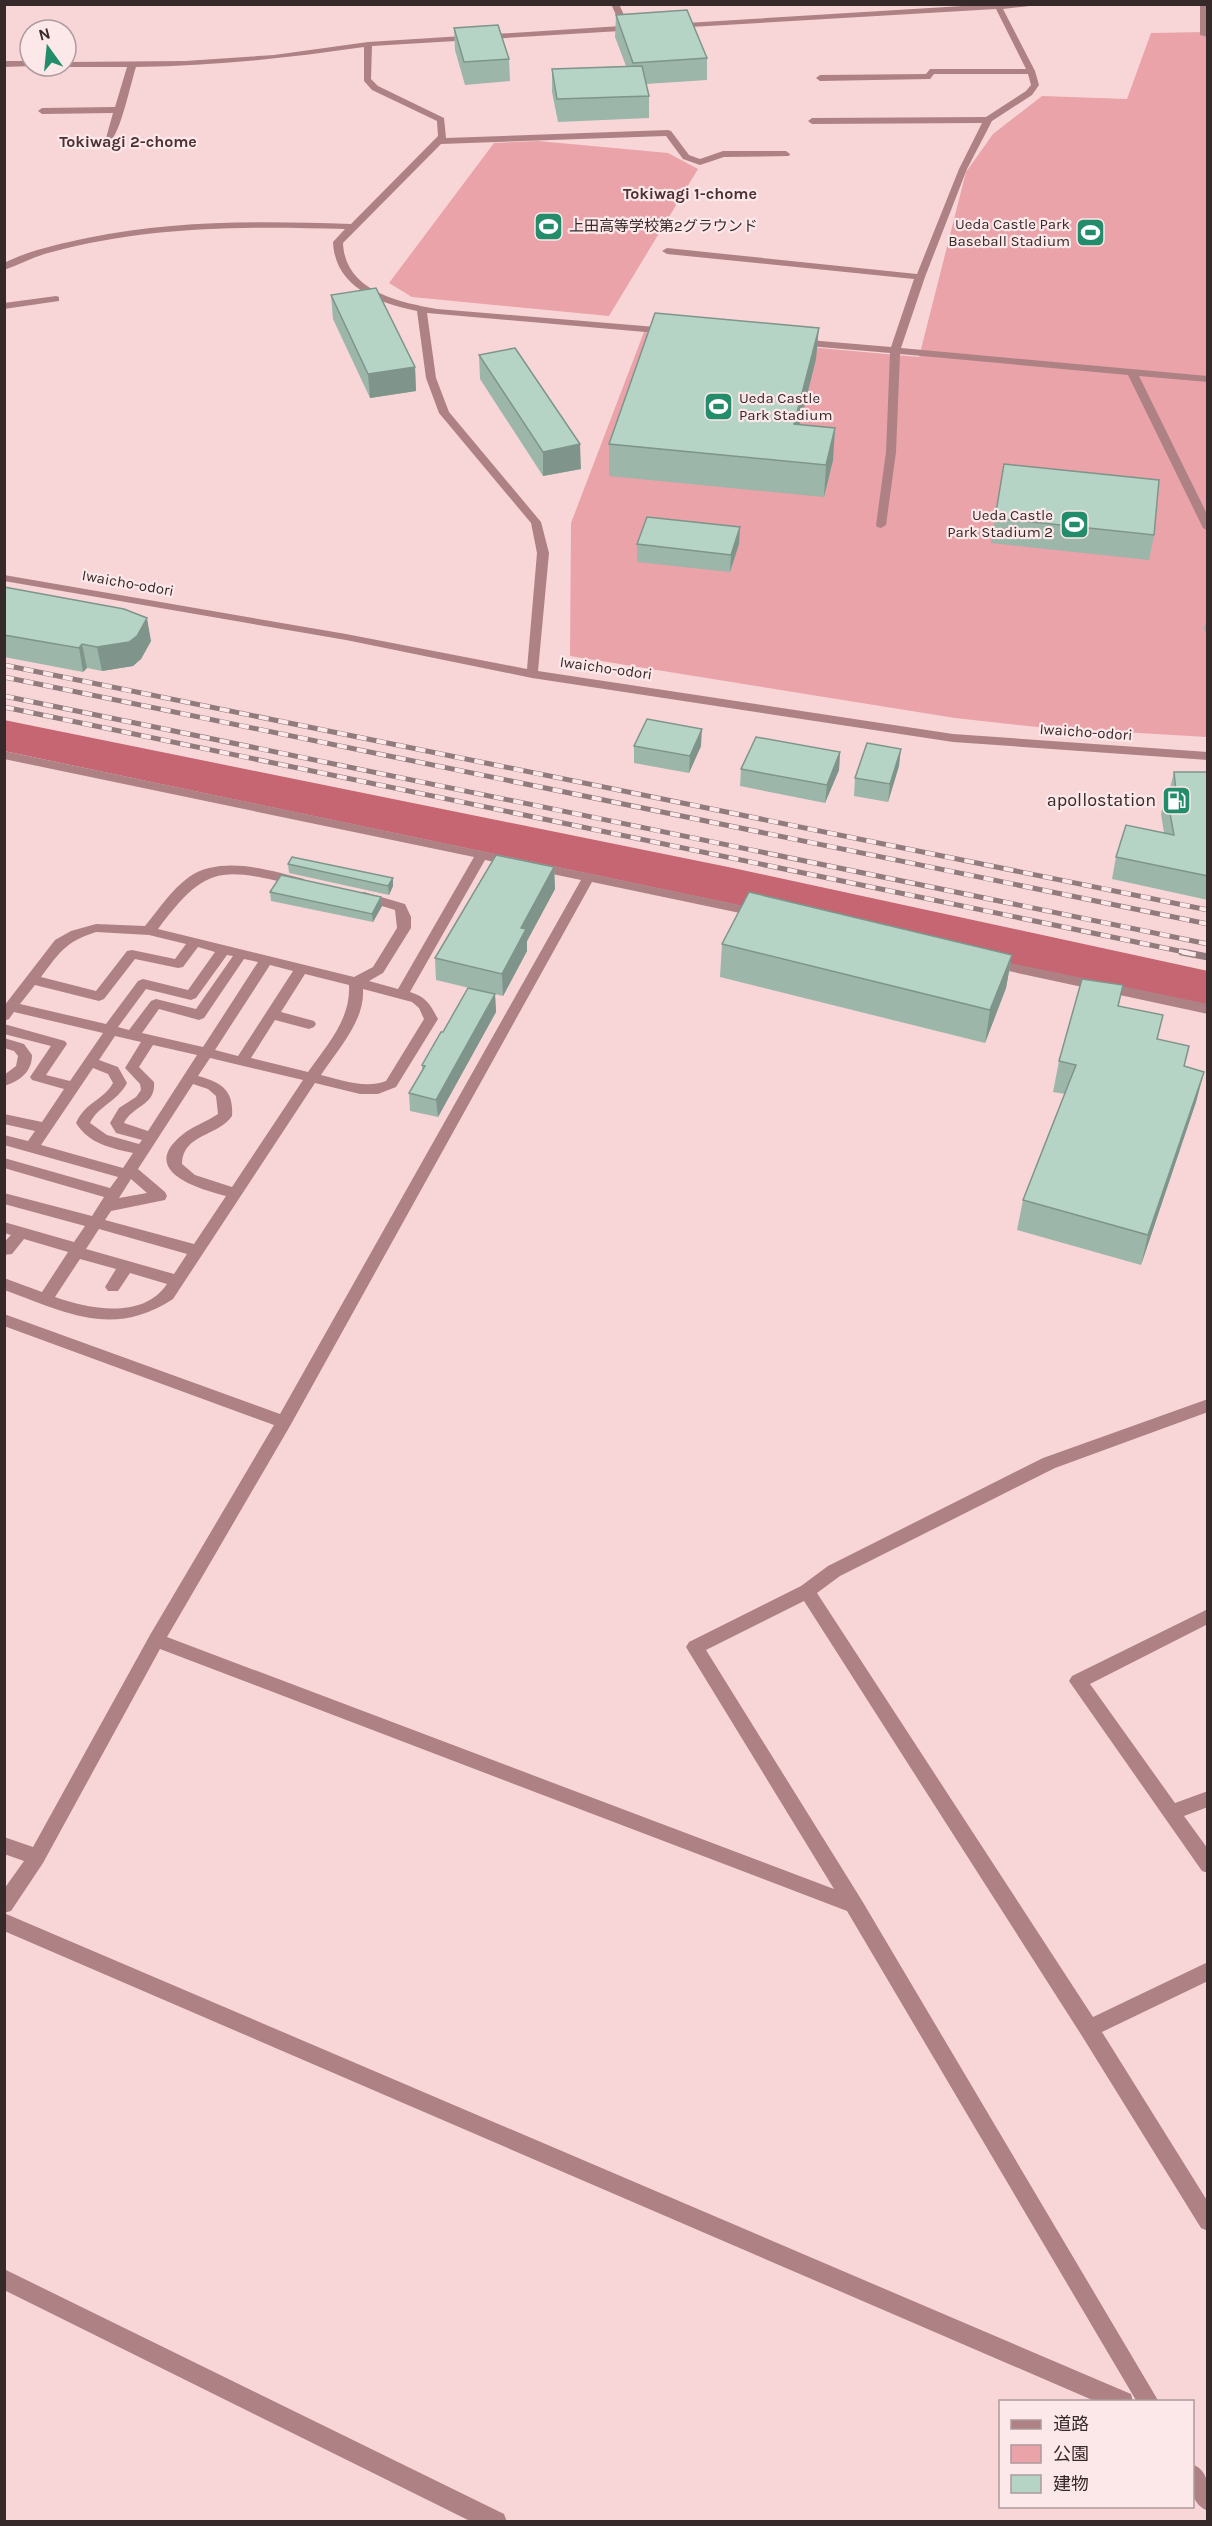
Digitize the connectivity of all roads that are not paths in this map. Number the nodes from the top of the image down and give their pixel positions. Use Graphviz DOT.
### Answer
graph roads {
  1 [pos="615,4"];
  2 [pos="1044,4"];
  3 [pos="1204,4"];
  4 [pos="998,6"];
  5 [pos="649,27"];
  6 [pos="660,27"];
  7 [pos="626,28"];
  8 [pos="1208,35"];
  9 [pos="369,44"];
  10 [pos="78,64"];
  11 [pos="132,65"];
  12 [pos="1031,71"];
  13 [pos="820,78"];
  14 [pos="120,110"];
  15 [pos="42,111"];
  16 [pos="988,120"];
  17 [pos="812,121"];
  18 [pos="110,138"];
  19 [pos="437,141"];
  20 [pos="786,154"];
  21 [pos="355,227"];
  22 [pos="667,250"];
  23 [pos="4,267"];
  24 [pos="920,277"];
  25 [pos="56,299"];
  26 [pos="4,306"];
  27 [pos="422,310"];
  28 [pos="682,332"];
  29 [pos="789,342"];
  30 [pos="895,351"];
  31 [pos="1132,372"];
  32 [pos="1208,379"];
  33 [pos="881,525"];
  34 [pos="1208,528"];
  35 [pos="4,578"];
  36 [pos="532,674"];
  37 [pos="4,755"];
  38 [pos="1208,756"];
  39 [pos="482,854"];
  40 [pos="589,877"];
  41 [pos="312,885"];
  42 [pos="356,894"];
  43 [pos="777,917"];
  44 [pos="149,932"];
  45 [pos="194,943"];
  46 [pos="223,950"];
  47 [pos="241,954"];
  48 [pos="975,959"];
  49 [pos="266,961"];
  50 [pos="301,969"];
  51 [pos="33,980"];
  52 [pos="356,982"];
  53 [pos="402,994"];
  54 [pos="1208,1009"];
  55 [pos="8,1011"];
  56 [pos="272,1014"];
  57 [pos="309,1024"];
  58 [pos="4,1029"];
  59 [pos="110,1030"];
  60 [pos="133,1035"];
  61 [pos="150,1039"];
  62 [pos="4,1043"];
  63 [pos="207,1053"];
  64 [pos="242,1061"];
  65 [pos="90,1062"];
  66 [pos="190,1078"];
  67 [pos="312,1078"];
  68 [pos="4,1081"];
  69 [pos="74,1087"];
  70 [pos="4,1119"];
  71 [pos="45,1128"];
  72 [pos="151,1137"];
  73 [pos="4,1140"];
  74 [pos="32,1147"];
  75 [pos="143,1150"];
  76 [pos="4,1163"];
  77 [pos="128,1172"];
  78 [pos="236,1193"];
  79 [pos="4,1198"];
  80 [pos="110,1200"];
  81 [pos="95,1223"];
  82 [pos="4,1227"];
  83 [pos="21,1232"];
  84 [pos="6,1250"];
  85 [pos="77,1251"];
  86 [pos="198,1251"];
  87 [pos="126,1266"];
  88 [pos="178,1281"];
  89 [pos="4,1284"];
  90 [pos="113,1287"];
  91 [pos="46,1298"];
  92 [pos="4,1320"];
  93 [pos="1208,1405"];
  94 [pos="284,1422"];
  95 [pos="807,1591"];
  96 [pos="1208,1616"];
  97 [pos="156,1640"];
  98 [pos="1208,1799"];
  99 [pos="1172,1812"];
  100 [pos="4,1845"];
  101 [pos="37,1857"];
  102 [pos="1208,1865"];
  103 [pos="4,1905"];
  104 [pos="854,1905"];
  105 [pos="4,1922"];
  106 [pos="1208,1971"];
  107 [pos="1089,2030"];
  108 [pos="1208,2221"];
  109 [pos="4,2279"];
  110 [pos="1118,2400"];
  111 [pos="1148,2400"];
  112 [pos="1194,2478"];
  113 [pos="1208,2500"];
  114 [pos="496,2522"];
  1 -- 7 [label="street"];
  2 -- 4 [label="street"];
  3 -- 8 [label="street"];
  4 -- 6 [label="street"];
  4 -- 12 [label="street"];
  5 -- 7 [label="street"];
  7 -- 9 [label="street"];
  9 -- 11 [label="street"];
  9 -- 19 [label="street"];
  10 -- 11 [label="street"];
  11 -- 14 [label="street"];
  12 -- 13 [label="street"];
  12 -- 16 [label="street"];
  14 -- 15 [label="street"];
  14 -- 18 [label="street"];
  16 -- 17 [label="street"];
  16 -- 24 [label="street"];
  19 -- 20 [label="street"];
  19 -- 21 [label="street"];
  21 -- 23 [label="street"];
  21 -- 27 [label="street"];
  22 -- 24 [label="street"];
  24 -- 30 [label="street"];
  25 -- 26 [label="street"];
  27 -- 28 [label="street"];
  27 -- 36 [label="street"];
  29 -- 30 [label="street"];
  30 -- 31 [label="street"];
  30 -- 33 [label="street"];
  31 -- 32 [label="street"];
  31 -- 34 [label="street"];
  35 -- 36 [label="street, Iwaicho-odori"];
  36 -- 38 [label="street, Iwaicho-odori"];
  37 -- 39 [label="street"];
  39 -- 40 [label="street"];
  39 -- 53 [label="street"];
  40 -- 43 [label="street"];
  40 -- 94 [label="street"];
  41 -- 44 [label="street"];
  42 -- 52 [label="street"];
  44 -- 45 [label="street"];
  44 -- 51 [label="street"];
  45 -- 46 [label="street"];
  45 -- 51 [label="street"];
  46 -- 47 [label="street"];
  46 -- 59 [label="street"];
  47 -- 49 [label="street"];
  47 -- 60 [label="street"];
  48 -- 54 [label="street"];
  49 -- 50 [label="street"];
  49 -- 63 [label="street"];
  50 -- 52 [label="street"];
  50 -- 56 [label="street"];
  51 -- 55 [label="street"];
  52 -- 53 [label="street"];
  52 -- 67 [label="street"];
  53 -- 67 [label="street"];
  55 -- 59 [label="street"];
  56 -- 57 [label="street"];
  56 -- 64 [label="street"];
  58 -- 69 [label="street"];
  59 -- 60 [label="street"];
  59 -- 65 [label="street"];
  60 -- 61 [label="street"];
  61 -- 63 [label="street"];
  61 -- 72 [label="street"];
  62 -- 68 [label="street"];
  63 -- 64 [label="street"];
  63 -- 66 [label="street"];
  64 -- 67 [label="street"];
  65 -- 69 [label="street"];
  65 -- 75 [label="street"];
  66 -- 72 [label="street"];
  66 -- 78 [label="street"];
  67 -- 78 [label="street"];
  69 -- 71 [label="street"];
  70 -- 71 [label="street"];
  71 -- 74 [label="street"];
  72 -- 75 [label="street"];
  73 -- 74 [label="street"];
  74 -- 77 [label="street"];
  75 -- 77 [label="street"];
  76 -- 80 [label="street"];
  77 -- 80 [label="street"];
  77 -- 80 [label="street"];
  78 -- 86 [label="street"];
  79 -- 81 [label="street"];
  80 -- 81 [label="street"];
  81 -- 85 [label="street"];
  81 -- 86 [label="street"];
  82 -- 83 [label="street"];
  83 -- 84 [label="street"];
  83 -- 85 [label="street"];
  85 -- 87 [label="street"];
  85 -- 91 [label="street"];
  86 -- 88 [label="street"];
  87 -- 88 [label="street"];
  87 -- 90 [label="street"];
  88 -- 91 [label="street"];
  89 -- 91 [label="street"];
  92 -- 94 [label="street"];
  93 -- 95 [label="street"];
  94 -- 97 [label="street"];
  95 -- 104 [label="street"];
  95 -- 107 [label="street"];
  96 -- 99 [label="street"];
  97 -- 101 [label="street"];
  97 -- 104 [label="street"];
  98 -- 99 [label="street"];
  99 -- 102 [label="street"];
  100 -- 101 [label="street"];
  101 -- 103 [label="street"];
  104 -- 111 [label="street"];
  105 -- 110 [label="street"];
  106 -- 107 [label="street"];
  107 -- 108 [label="street"];
  109 -- 114 [label="street"];
  112 -- 113 [label="street"];
}
